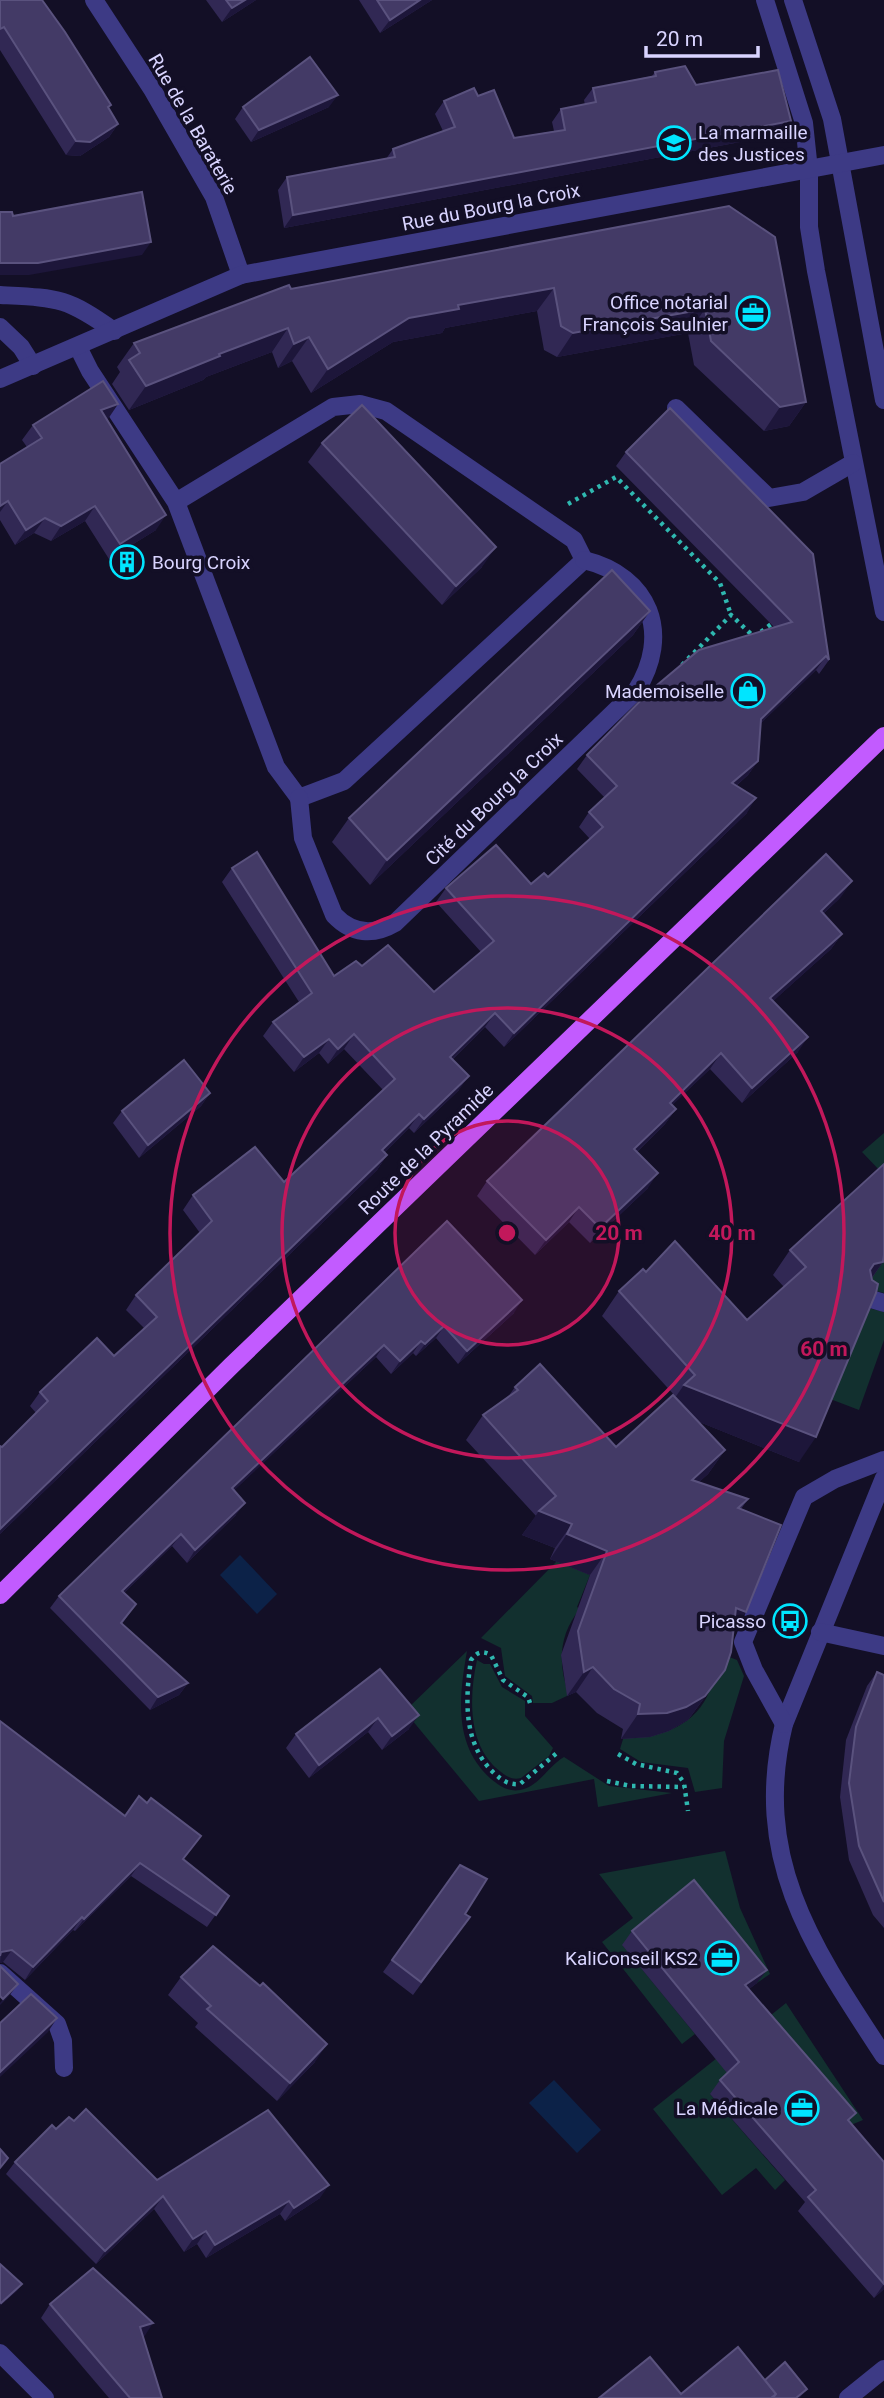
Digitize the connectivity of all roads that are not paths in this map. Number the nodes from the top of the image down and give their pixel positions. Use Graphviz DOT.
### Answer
graph roads {
  1 [pos="94,0"];
  2 [pos="765,0"];
  3 [pos="793,0"];
  4 [pos="884,155"];
  5 [pos="839,166"];
  6 [pos="809,170"];
  7 [pos="242,275"];
  8 [pos="0,295"];
  9 [pos="0,327"];
  10 [pos="114,331"];
  11 [pos="78,347"];
  12 [pos="33,366"];
  13 [pos="0,379"];
  14 [pos="884,400"];
  15 [pos="677,408"];
  16 [pos="853,463"];
  17 [pos="176,502"];
  18 [pos="584,560"];
  19 [pos="884,612"];
  20 [pos="884,736"];
  21 [pos="299,798"];
  22 [pos="864,1297"];
  23 [pos="884,1303"];
  24 [pos="884,1460"];
  25 [pos="884,1478"];
  26 [pos="0,1595"];
  27 [pos="820,1632"];
  28 [pos="884,1646"];
  29 [pos="784,1724"];
  30 [pos="0,1973"];
  31 [pos="884,2056"];
  32 [pos="64,2068"];
  33 [pos="0,2353"];
  34 [pos="884,2369"];
  35 [pos="46,2398"];
  36 [pos="848,2398"];
  1 -- 7 [label="street, Rue de la Baraterie"];
  2 -- 6 [label="street"];
  3 -- 5 [label="street"];
  4 -- 5 [label="street, Rue du Bourg la Croix"];
  5 -- 6 [label="street, Rue du Bourg la Croix"];
  5 -- 14 [label="street"];
  6 -- 7 [label="street, Rue du Bourg la Croix"];
  6 -- 16 [label="street"];
  7 -- 10 [label="street, Rue du Bourg la Croix"];
  8 -- 10 [label="street"];
  9 -- 12 [label="street"];
  10 -- 11 [label="street, Rue du Bourg la Croix"];
  11 -- 12 [label="street, Rue du Bourg la Croix"];
  11 -- 17 [label="street"];
  12 -- 13 [label="street, Rue du Bourg la Croix"];
  15 -- 16 [label="street"];
  16 -- 19 [label="street"];
  17 -- 18 [label="street"];
  17 -- 21 [label="street"];
  18 -- 21 [label="street"];
  18 -- 21 [label="street, Cité du Bourg la Croix"];
  20 -- 26 [label="main road, Route de la Pyramide"];
  22 -- 23 [label="street"];
  24 -- 29 [label="street"];
  25 -- 27 [label="street"];
  27 -- 28 [label="street"];
  27 -- 29 [label="street"];
  29 -- 31 [label="street"];
  30 -- 32 [label="street"];
  33 -- 35 [label="street"];
  34 -- 36 [label="street"];
}
